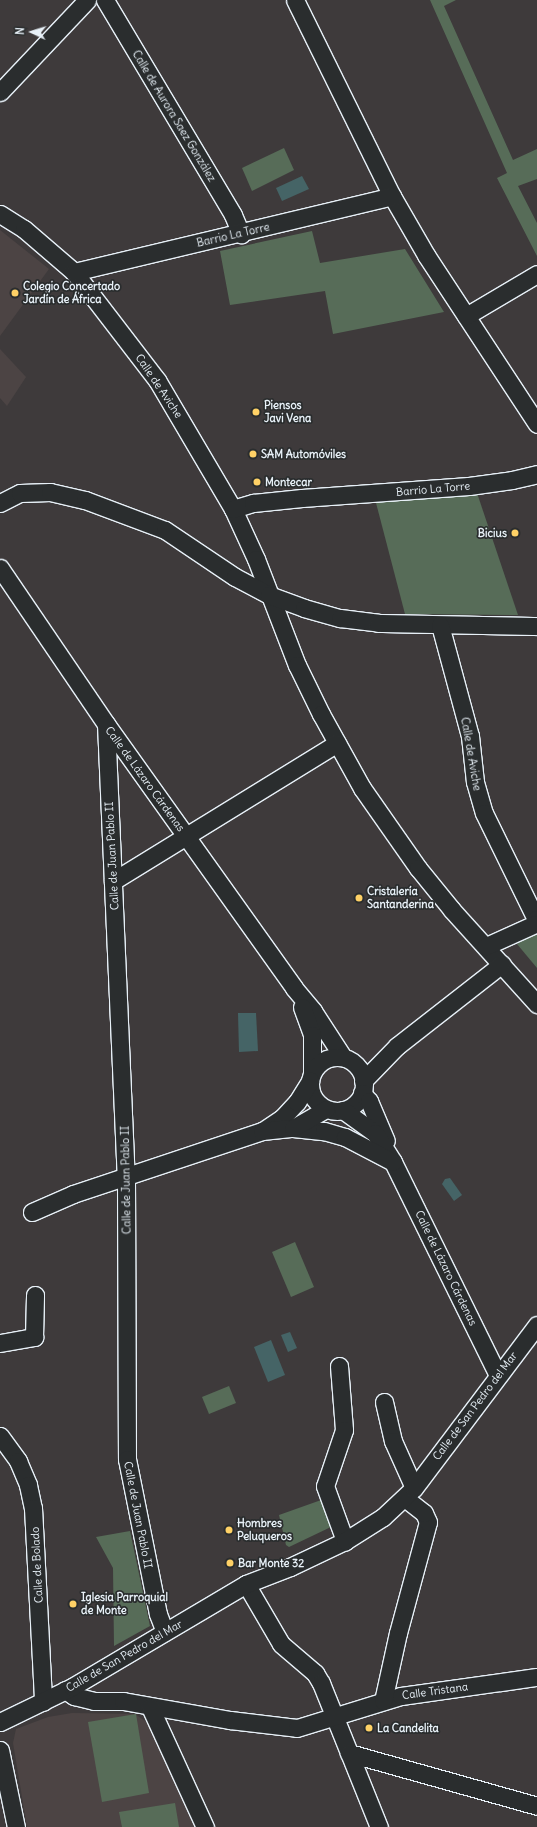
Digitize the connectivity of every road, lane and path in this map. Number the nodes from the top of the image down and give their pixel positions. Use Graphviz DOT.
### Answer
graph roads {
  1 [pos="87,0"];
  2 [pos="105,0"];
  3 [pos="295,0"];
  4 [pos="0,92"];
  5 [pos="392,196"];
  6 [pos="0,214"];
  7 [pos="241,234"];
  8 [pos="74,272"];
  9 [pos="537,274"];
  10 [pos="466,316"];
  11 [pos="537,424"];
  12 [pos="537,474"];
  13 [pos="0,503"];
  14 [pos="233,509"];
  15 [pos="0,568"];
  16 [pos="269,595"];
  17 [pos="440,625"];
  18 [pos="537,626"];
  19 [pos="106,724"];
  20 [pos="337,743"];
  21 [pos="186,837"];
  22 [pos="113,881"];
  23 [pos="532,896"];
  24 [pos="486,946"];
  25 [pos="502,964"];
  26 [pos="294,988"];
  27 [pos="537,1004"];
  28 [pos="397,1046"];
  29 [pos="347,1059"];
  30 [pos="311,1076"];
  31 [pos="363,1087"];
  32 [pos="326,1109"];
  33 [pos="343,1110"];
  34 [pos="294,1128"];
  35 [pos="262,1131"];
  36 [pos="393,1162"];
  37 [pos="126,1178"];
  38 [pos="32,1212"];
  39 [pos="35,1295"];
  40 [pos="537,1325"];
  41 [pos="0,1343"];
  42 [pos="339,1366"];
  43 [pos="498,1375"];
  44 [pos="384,1402"];
  45 [pos="0,1436"];
  46 [pos="409,1493"];
  47 [pos="345,1541"];
  48 [pos="246,1584"];
  49 [pos="165,1632"];
  50 [pos="537,1676"];
  51 [pos="64,1690"];
  52 [pos="383,1701"];
  53 [pos="43,1702"];
  54 [pos="150,1707"];
  55 [pos="336,1716"];
  56 [pos="0,1722"];
  57 [pos="0,1750"];
  58 [pos="349,1753"];
  59 [pos="537,1806"];
  60 [pos="16,1827"];
  61 [pos="205,1827"];
  62 [pos="379,1827"];
  1 -- 4 [label="street"];
  2 -- 7 [label="street, Calle de Aurora Saez González"];
  3 -- 5 [label="street"];
  5 -- 7 [label="street, Barrio La Torre"];
  5 -- 10 [label="street"];
  6 -- 8 [label="street, Calle de Aviche"];
  7 -- 8 [label="street, Barrio La Torre"];
  8 -- 14 [label="street, Calle de Aviche"];
  9 -- 10 [label="street"];
  10 -- 11 [label="street"];
  12 -- 14 [label="street, Barrio La Torre"];
  13 -- 16 [label="street"];
  14 -- 16 [label="street, Calle de Aviche"];
  15 -- 19 [label="street, Calle de Lázaro Cárdenas"];
  16 -- 17 [label="street"];
  16 -- 20 [label="street, Calle de Aviche"];
  17 -- 18 [label="street"];
  17 -- 23 [label="street, Calle de Aviche"];
  19 -- 21 [label="street, Calle de Lázaro Cárdenas"];
  19 -- 22 [label="street, Calle de Juan Pablo II"];
  20 -- 21 [label="street"];
  20 -- 24 [label="street, Calle de Aviche"];
  21 -- 22 [label="street"];
  21 -- 26 [label="street, Calle de Lázaro Cárdenas"];
  22 -- 37 [label="street, Calle de Juan Pablo II"];
  23 -- 24 [label="street, Calle de Aviche"];
  24 -- 25 [label="street, Calle de Aviche"];
  25 -- 27 [label="street, Calle de Aviche"];
  25 -- 28 [label="street"];
  26 -- 29 [label="street, Calle de Lázaro Cárdenas"];
  26 -- 30 [label="street, Calle de Lázaro Cárdenas"];
  28 -- 29 [label="street"];
  28 -- 31 [label="street"];
  29 -- 30 [label="street"];
  29 -- 31 [label="street"];
  30 -- 32 [label="street"];
  30 -- 35 [label="street"];
  31 -- 33 [label="street"];
  31 -- 36 [label="street, Calle de Lázaro Cárdenas"];
  32 -- 33 [label="street"];
  32 -- 34 [label="street"];
  33 -- 36 [label="street, Calle de Lázaro Cárdenas"];
  34 -- 35 [label="street"];
  34 -- 36 [label="street"];
  35 -- 37 [label="street"];
  36 -- 43 [label="street, Calle de Lázaro Cárdenas"];
  37 -- 38 [label="street"];
  37 -- 49 [label="street, Calle de Juan Pablo II"];
  39 -- 41 [label="street"];
  40 -- 43 [label="street, Calle de San Pedro del Mar"];
  42 -- 47 [label="street"];
  43 -- 46 [label="street, Calle de San Pedro del Mar"];
  44 -- 46 [label="street"];
  45 -- 53 [label="street, Calle de Bolado"];
  46 -- 47 [label="street, Calle de San Pedro del Mar"];
  46 -- 52 [label="street"];
  47 -- 48 [label="street, Calle de San Pedro del Mar"];
  48 -- 49 [label="street, Calle de San Pedro del Mar"];
  48 -- 55 [label="street"];
  49 -- 51 [label="street, Calle de San Pedro del Mar"];
  50 -- 52 [label="street, Calle Tristana"];
  51 -- 53 [label="street, Calle de San Pedro del Mar"];
  51 -- 54 [label="street, Calle Tristana"];
  52 -- 55 [label="street, Calle Tristana"];
  53 -- 56 [label="street, Calle de San Pedro del Mar"];
  54 -- 55 [label="street, Calle Tristana"];
  54 -- 61 [label="street"];
  55 -- 58 [label="street"];
  57 -- 60 [label="street"];
  58 -- 59 [label="street"];
  58 -- 62 [label="street"];
}
